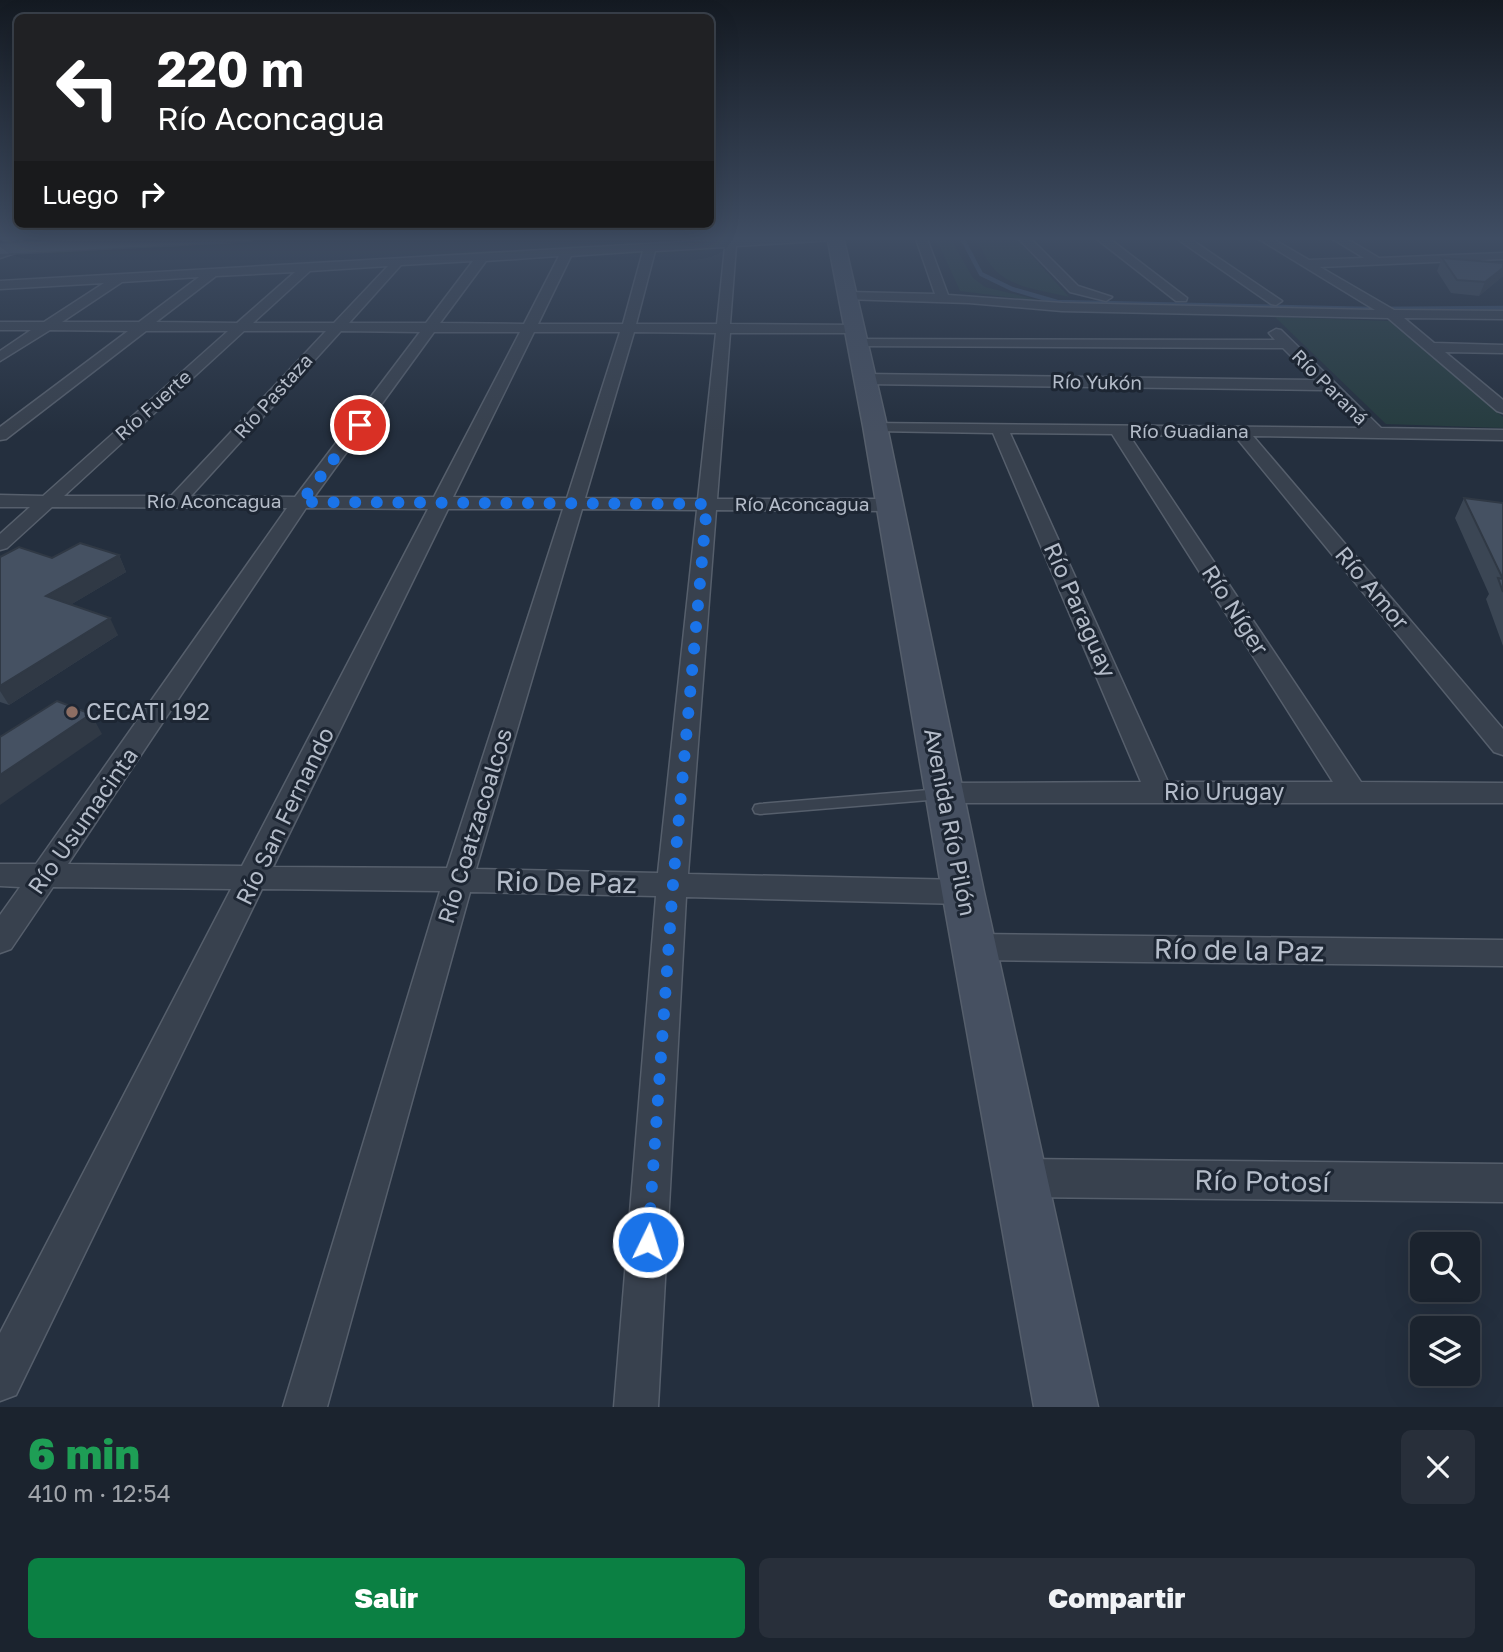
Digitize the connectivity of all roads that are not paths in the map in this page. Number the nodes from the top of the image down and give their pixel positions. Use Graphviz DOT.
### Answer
graph roads {
  1 [pos="83,302"];
  2 [pos="176,302"];
  3 [pos="268,302"];
  4 [pos="361,302"];
  5 [pos="451,302"];
  6 [pos="542,302"];
  7 [pos="635,302"];
  8 [pos="725,302"];
  9 [pos="849,302"];
  10 [pos="929,302"];
  11 [pos="991,302"];
  12 [pos="1286,302"];
  13 [pos="1371,302"];
  14 [pos="1382,308"];
  15 [pos="1256,313"];
  16 [pos="1503,315"];
  17 [pos="854,322"];
  18 [pos="0,326"];
  19 [pos="46,326"];
  20 [pos="144,327"];
  21 [pos="238,328"];
  22 [pos="336,328"];
  23 [pos="432,329"];
  24 [pos="529,329"];
  25 [pos="628,329"];
  26 [pos="722,329"];
  27 [pos="1287,344"];
  28 [pos="1432,347"];
  29 [pos="1503,349"];
  30 [pos="0,357"];
  31 [pos="865,379"];
  32 [pos="1328,385"];
  33 [pos="1478,388"];
  34 [pos="1503,388"];
  35 [pos="1503,408"];
  36 [pos="875,426"];
  37 [pos="1000,429"];
  38 [pos="1118,430"];
  39 [pos="1240,431"];
  40 [pos="1374,432"];
  41 [pos="0,435"];
  42 [pos="1503,435"];
  43 [pos="0,501"];
  44 [pos="47,501"];
  45 [pos="177,501"];
  46 [pos="301,502"];
  47 [pos="439,503"];
  48 [pos="574,503"];
  49 [pos="707,504"];
  50 [pos="890,505"];
  51 [pos="0,544"];
  52 [pos="1503,746"];
  53 [pos="1353,790"];
  54 [pos="1159,792"];
  55 [pos="945,793"];
  56 [pos="1503,793"];
  57 [pos="760,809"];
  58 [pos="0,875"];
  59 [pos="46,876"];
  60 [pos="254,879"];
  61 [pos="458,880"];
  62 [pos="673,884"];
  63 [pos="964,892"];
  64 [pos="0,940"];
  65 [pos="974,947"];
  66 [pos="1503,953"];
  67 [pos="1020,1178"];
  68 [pos="1503,1183"];
  69 [pos="0,1380"];
  70 [pos="305,1407"];
  71 [pos="636,1407"];
  72 [pos="1066,1407"];
  1 -- 19 [label="street"];
  2 -- 20 [label="street"];
  3 -- 21 [label="street, Río Fuerte"];
  4 -- 22 [label="street, Río Pastaza"];
  5 -- 23 [label="street, Río Usumacinta"];
  6 -- 24 [label="street, Río San Fernando"];
  7 -- 25 [label="street, Río Coatzacoalcos"];
  8 -- 26 [label="street"];
  9 -- 17 [label="main road, Avenida Río Pilón"];
  10 -- 17 [label="street"];
  11 -- 15 [label="street"];
  12 -- 14 [label="street"];
  13 -- 14 [label="street"];
  14 -- 15 [label="street"];
  14 -- 16 [label="street"];
  14 -- 28 [label="street"];
  15 -- 27 [label="street, Río Paraná"];
  17 -- 26 [label="street"];
  17 -- 27 [label="street"];
  17 -- 31 [label="main road, Avenida Río Pilón"];
  18 -- 19 [label="street"];
  19 -- 20 [label="street"];
  19 -- 30 [label="street"];
  20 -- 21 [label="street"];
  20 -- 41 [label="street"];
  21 -- 22 [label="street"];
  21 -- 44 [label="street, Río Fuerte"];
  22 -- 23 [label="street"];
  22 -- 45 [label="street, Río Pastaza"];
  23 -- 24 [label="street"];
  23 -- 46 [label="street, Río Usumacinta"];
  24 -- 25 [label="street"];
  24 -- 47 [label="street, Río San Fernando"];
  25 -- 26 [label="street"];
  25 -- 48 [label="street, Río Coatzacoalcos"];
  26 -- 49 [label="street"];
  27 -- 32 [label="street, Río Paraná"];
  28 -- 29 [label="street"];
  28 -- 33 [label="street"];
  31 -- 32 [label="street, Río Yukón"];
  31 -- 36 [label="main road, Avenida Río Pilón"];
  32 -- 40 [label="street, Río Paraná"];
  33 -- 34 [label="street"];
  33 -- 35 [label="street"];
  36 -- 37 [label="street, Río Guadiana"];
  36 -- 50 [label="main road, Avenida Río Pilón"];
  37 -- 38 [label="street, Río Guadiana"];
  37 -- 54 [label="street, Río Paraguay"];
  38 -- 39 [label="street, Río Guadiana"];
  38 -- 53 [label="street, Río Níger"];
  39 -- 40 [label="street, Río Guadiana"];
  39 -- 52 [label="street, Río Amor"];
  40 -- 42 [label="street, Río Guadiana"];
  43 -- 44 [label="street, Río Aconcagua"];
  44 -- 45 [label="street, Río Aconcagua"];
  44 -- 51 [label="street, Río Fuerte"];
  45 -- 46 [label="street, Río Aconcagua"];
  46 -- 47 [label="street, Río Aconcagua"];
  46 -- 59 [label="street, Río Usumacinta"];
  47 -- 48 [label="street, Río Aconcagua"];
  47 -- 60 [label="street, Río San Fernando"];
  48 -- 49 [label="street, Río Aconcagua"];
  48 -- 61 [label="street, Río Coatzacoalcos"];
  49 -- 50 [label="street, Río Aconcagua"];
  49 -- 62 [label="street"];
  50 -- 55 [label="main road, Avenida Río Pilón"];
  53 -- 54 [label="street, Rio Urugay"];
  53 -- 56 [label="street, Rio Urugay"];
  54 -- 55 [label="street, Rio Urugay"];
  55 -- 57 [label="lane"];
  55 -- 63 [label="main road, Avenida Río Pilón"];
  58 -- 59 [label="street, Rio De Paz"];
  59 -- 60 [label="street, Rio De Paz"];
  59 -- 64 [label="street, Río Usumacinta"];
  60 -- 61 [label="street, Rio De Paz"];
  60 -- 69 [label="street, Río San Fernando"];
  61 -- 62 [label="street, Rio De Paz"];
  61 -- 70 [label="street, Río Coatzacoalcos"];
  62 -- 63 [label="street, Rio De Paz"];
  62 -- 71 [label="street"];
  63 -- 65 [label="main road, Avenida Río Pilón"];
  65 -- 66 [label="street, Río de la Paz"];
  65 -- 67 [label="main road, Avenida Río Pilón"];
  67 -- 68 [label="street, Río Potosí"];
  67 -- 72 [label="main road, Avenida Río Pilón"];
}
